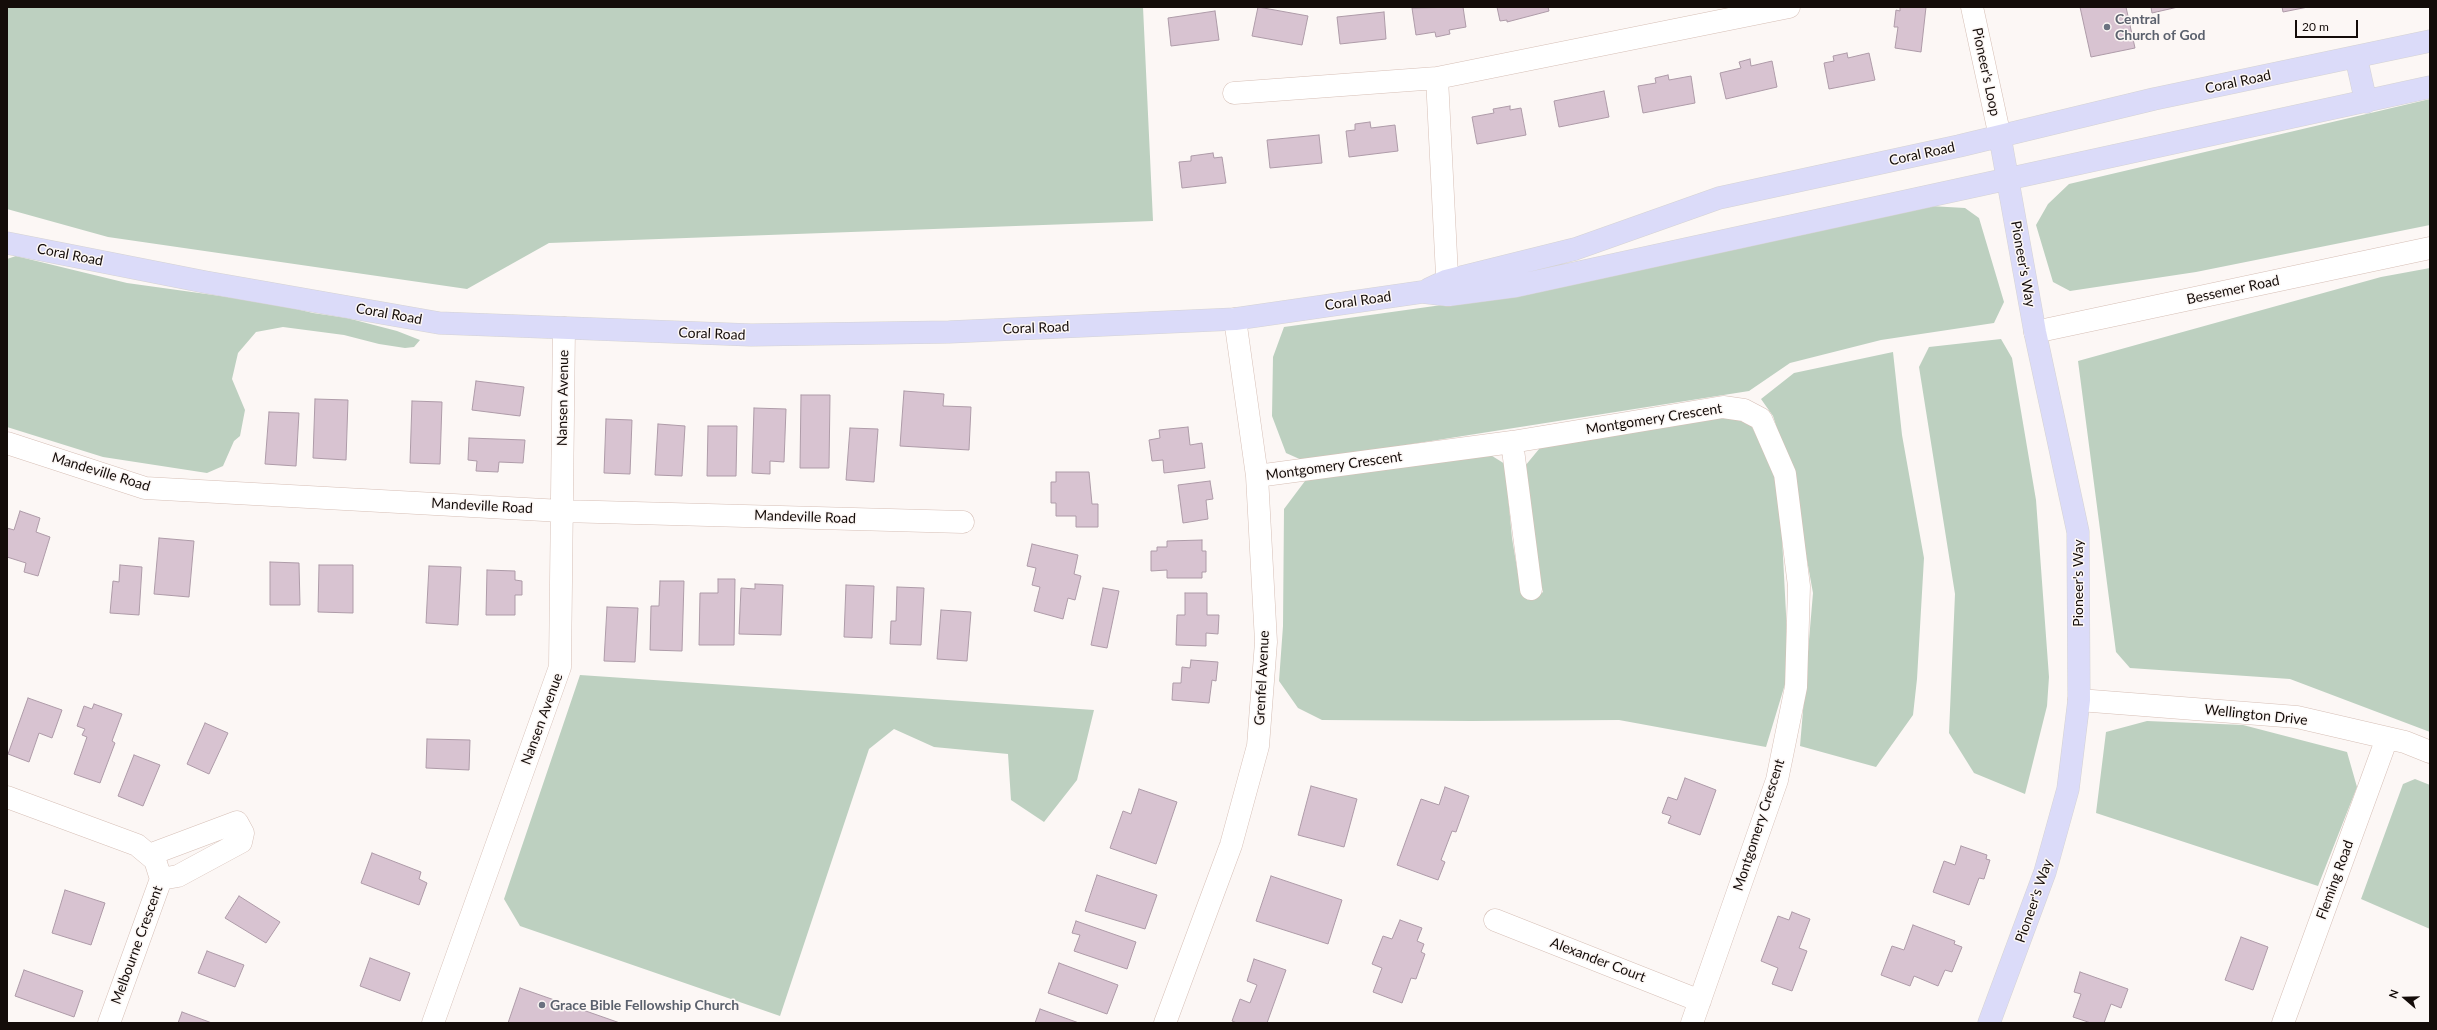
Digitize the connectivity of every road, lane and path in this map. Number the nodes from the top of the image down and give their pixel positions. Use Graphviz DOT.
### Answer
graph roads {
  1 [pos="1789,7"];
  2 [pos="1972,7"];
  3 [pos="2430,41"];
  4 [pos="2356,57"];
  5 [pos="1437,78"];
  6 [pos="2430,88"];
  7 [pos="1234,93"];
  8 [pos="2366,102"];
  9 [pos="2000,137"];
  10 [pos="2008,178"];
  11 [pos="7,243"];
  12 [pos="2430,248"];
  13 [pos="1447,288"];
  14 [pos="1235,319"];
  15 [pos="564,328"];
  16 [pos="2036,332"];
  17 [pos="1512,442"];
  18 [pos="7,443"];
  19 [pos="1257,476"];
  20 [pos="562,511"];
  21 [pos="963,522"];
  22 [pos="1531,589"];
  23 [pos="2079,700"];
  24 [pos="2386,738"];
  25 [pos="2430,752"];
  26 [pos="7,797"];
  27 [pos="149,856"];
  28 [pos="160,879"];
  29 [pos="1495,920"];
  30 [pos="1700,1000"];
  31 [pos="109,1023"];
  32 [pos="433,1023"];
  33 [pos="1165,1023"];
  34 [pos="1692,1023"];
  35 [pos="1989,1023"];
  36 [pos="2283,1023"];
  1 -- 5 [label="street"];
  2 -- 9 [label="street, Pioneer's Loop"];
  3 -- 4 [label="main road, Coral Road"];
  4 -- 8 [label="main road"];
  4 -- 9 [label="main road, Coral Road"];
  5 -- 7 [label="street"];
  5 -- 13 [label="street"];
  6 -- 8 [label="main road, Coral Road"];
  8 -- 10 [label="main road, Coral Road"];
  9 -- 10 [label="main road, Pioneer's Way"];
  9 -- 13 [label="main road, Coral Road"];
  10 -- 13 [label="main road, Coral Road"];
  10 -- 16 [label="main road, Pioneer's Way"];
  11 -- 15 [label="main road, Coral Road"];
  12 -- 16 [label="street, Bessemer Road"];
  13 -- 14 [label="main road, Coral Road"];
  14 -- 15 [label="main road, Coral Road"];
  14 -- 19 [label="street, Grenfel Avenue"];
  15 -- 20 [label="street, Nansen Avenue"];
  16 -- 23 [label="main road, Pioneer's Way"];
  17 -- 19 [label="street, Montgomery Crescent"];
  17 -- 22 [label="street"];
  17 -- 30 [label="street, Montgomery Crescent"];
  18 -- 20 [label="street, Mandeville Road"];
  19 -- 33 [label="street, Grenfel Avenue"];
  20 -- 21 [label="street, Mandeville Road"];
  20 -- 32 [label="street, Nansen Avenue"];
  23 -- 24 [label="street, Wellington Drive"];
  23 -- 35 [label="main road, Pioneer's Way"];
  24 -- 25 [label="street, Wellington Drive"];
  24 -- 36 [label="street, Fleming Road"];
  26 -- 27 [label="street, Melbourne Crescent"];
  27 -- 28 [label="street, Melbourne Crescent"];
  27 -- 28 [label="street"];
  28 -- 31 [label="street, Melbourne Crescent"];
  29 -- 30 [label="street, Alexander Court"];
  30 -- 34 [label="street, Montgomery Crescent"];
}
